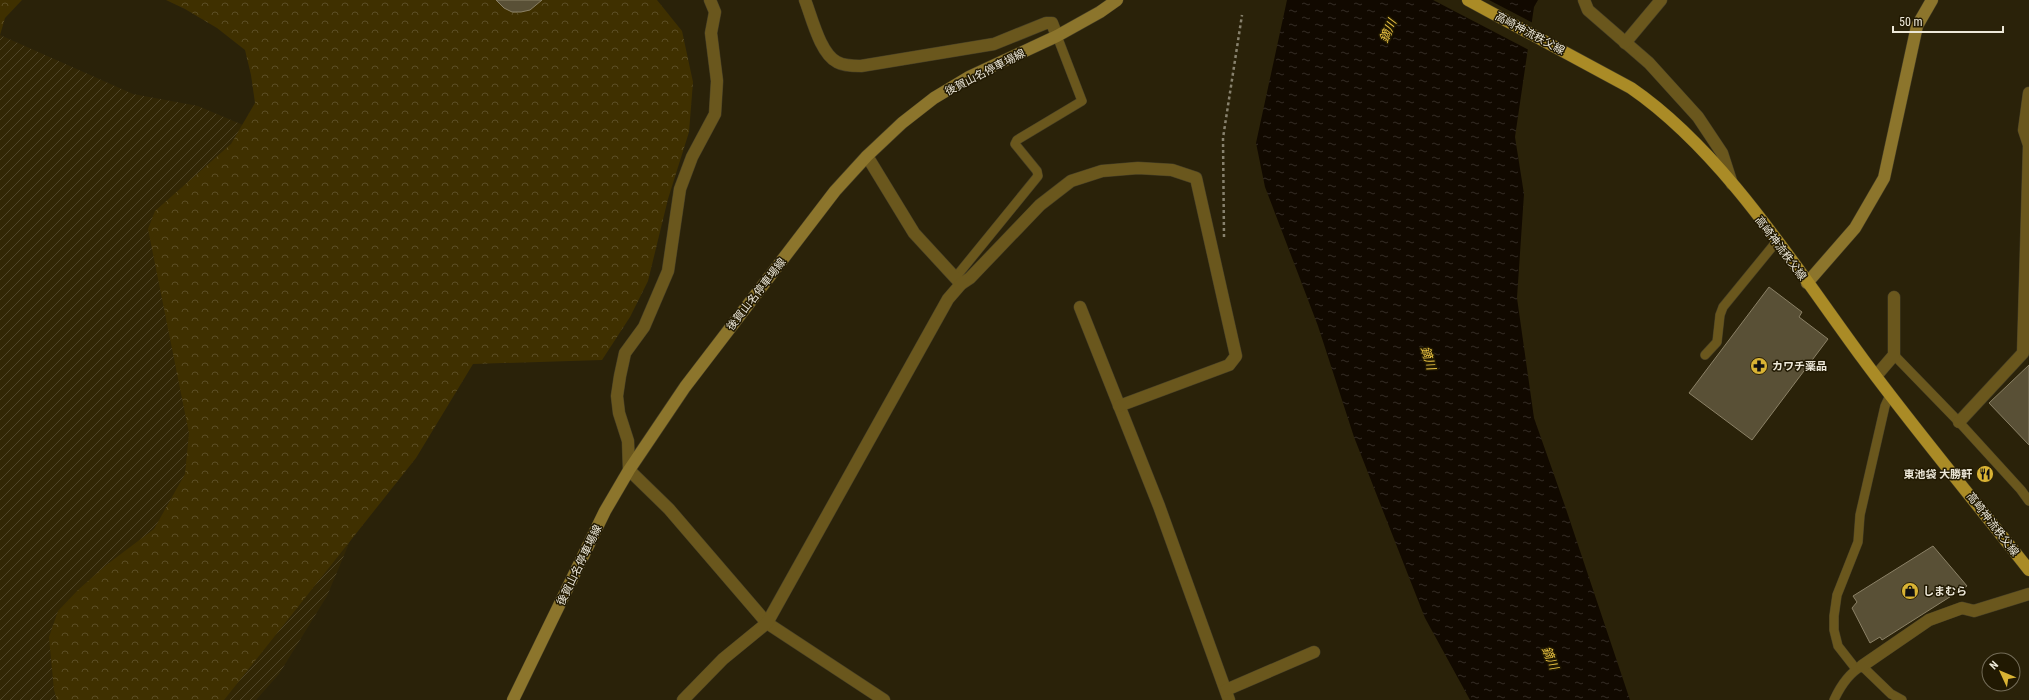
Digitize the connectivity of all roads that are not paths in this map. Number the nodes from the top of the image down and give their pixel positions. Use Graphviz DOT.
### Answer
graph roads {
  1 [pos="710,0"];
  2 [pos="805,0"];
  3 [pos="1117,0"];
  4 [pos="1468,0"];
  5 [pos="1584,0"];
  6 [pos="1661,0"];
  7 [pos="1932,0"];
  8 [pos="1057,36"];
  9 [pos="1625,43"];
  10 [pos="2029,93"];
  11 [pos="867,156"];
  12 [pos="1733,185"];
  13 [pos="1777,241"];
  14 [pos="958,281"];
  15 [pos="1808,283"];
  16 [pos="1894,297"];
  17 [pos="1080,307"];
  18 [pos="2026,345"];
  19 [pos="1705,355"];
  20 [pos="1894,355"];
  21 [pos="1876,376"];
  22 [pos="1890,394"];
  23 [pos="1119,406"];
  24 [pos="1959,422"];
  25 [pos="629,470"];
  26 [pos="2029,501"];
  27 [pos="2029,570"];
  28 [pos="2029,594"];
  29 [pos="767,623"];
  30 [pos="1314,652"];
  31 [pos="1859,668"];
  32 [pos="1228,695"];
  33 [pos="514,700"];
  34 [pos="683,700"];
  35 [pos="884,700"];
  36 [pos="1834,700"];
  37 [pos="1902,700"];
  1 -- 25 [label="street"];
  2 -- 8 [label="street"];
  3 -- 8 [label="main road, 後賀山名停車場線"];
  4 -- 12 [label="main road, 高崎神流秩父線"];
  5 -- 9 [label="street"];
  6 -- 9 [label="street"];
  7 -- 15 [label="main road"];
  8 -- 11 [label="main road, 後賀山名停車場線"];
  8 -- 14 [label="lane"];
  9 -- 12 [label="street"];
  10 -- 18 [label="street"];
  11 -- 14 [label="street"];
  11 -- 25 [label="main road, 後賀山名停車場線"];
  12 -- 13 [label="main road, 高崎神流秩父線"];
  13 -- 15 [label="main road, 高崎神流秩父線"];
  13 -- 19 [label="lane"];
  14 -- 23 [label="street"];
  14 -- 29 [label="street"];
  15 -- 21 [label="main road, 高崎神流秩父線"];
  16 -- 20 [label="street"];
  17 -- 23 [label="street"];
  18 -- 24 [label="street"];
  20 -- 21 [label="street"];
  20 -- 24 [label="lane"];
  21 -- 22 [label="main road, 高崎神流秩父線"];
  22 -- 27 [label="main road, 高崎神流秩父線"];
  22 -- 31 [label="lane"];
  23 -- 32 [label="street"];
  24 -- 26 [label="lane"];
  25 -- 29 [label="street"];
  25 -- 33 [label="main road, 後賀山名停車場線"];
  28 -- 31 [label="street"];
  29 -- 34 [label="street"];
  29 -- 35 [label="street"];
  30 -- 32 [label="street"];
  31 -- 36 [label="lane"];
  31 -- 37 [label="lane"];
}
